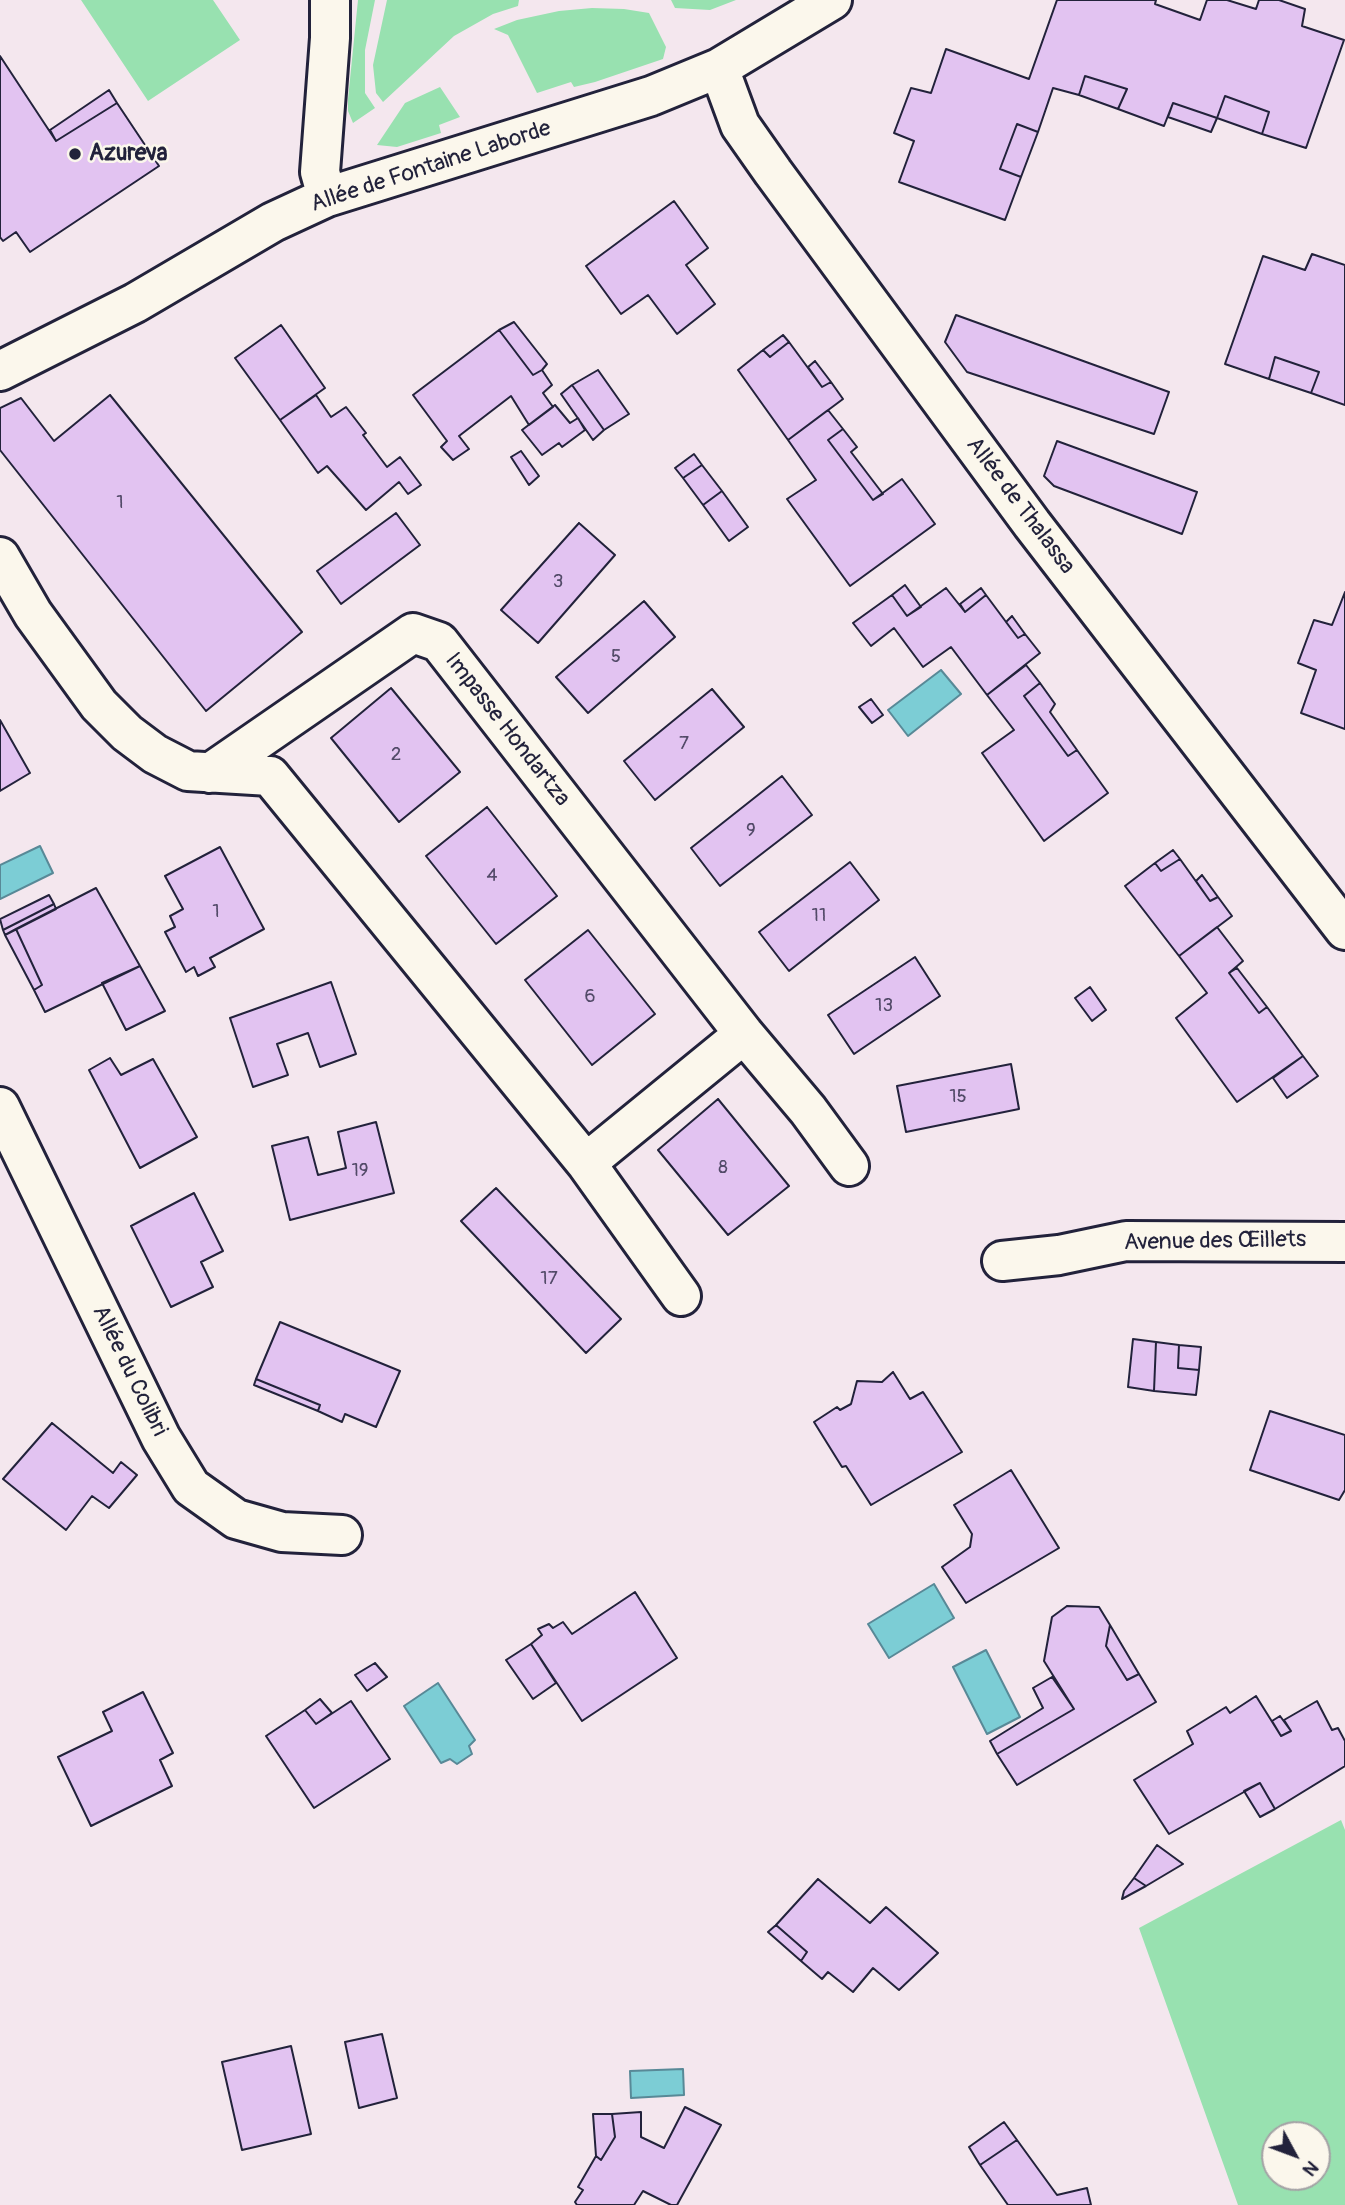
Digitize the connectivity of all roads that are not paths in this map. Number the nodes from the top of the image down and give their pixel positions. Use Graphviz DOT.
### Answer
graph roads {
  1 [pos="330,0"];
  2 [pos="832,0"];
  3 [pos="719,68"];
  4 [pos="327,197"];
  5 [pos="0,371"];
  6 [pos="0,557"];
  7 [pos="210,773"];
  8 [pos="1345,930"];
  9 [pos="744,1034"];
  10 [pos="0,1107"];
  11 [pos="586,1163"];
  12 [pos="849,1166"];
  13 [pos="1345,1242"];
  14 [pos="1002,1261"];
  15 [pos="681,1296"];
  16 [pos="342,1535"];
  1 -- 4 [label="street"];
  2 -- 3 [label="street, Allée de Fontaine Laborde"];
  3 -- 4 [label="street, Allée de Fontaine Laborde"];
  3 -- 8 [label="street, Allée de Thalassa"];
  4 -- 5 [label="street, Allée de Fontaine Laborde"];
  6 -- 7 [label="street"];
  7 -- 9 [label="street, Impasse Hondartza"];
  7 -- 11 [label="street"];
  9 -- 11 [label="street"];
  9 -- 12 [label="street, Impasse Hondartza"];
  10 -- 16 [label="street, Allée du Colibri"];
  11 -- 15 [label="street"];
  13 -- 14 [label="street, Avenue des Œillets"];
}
